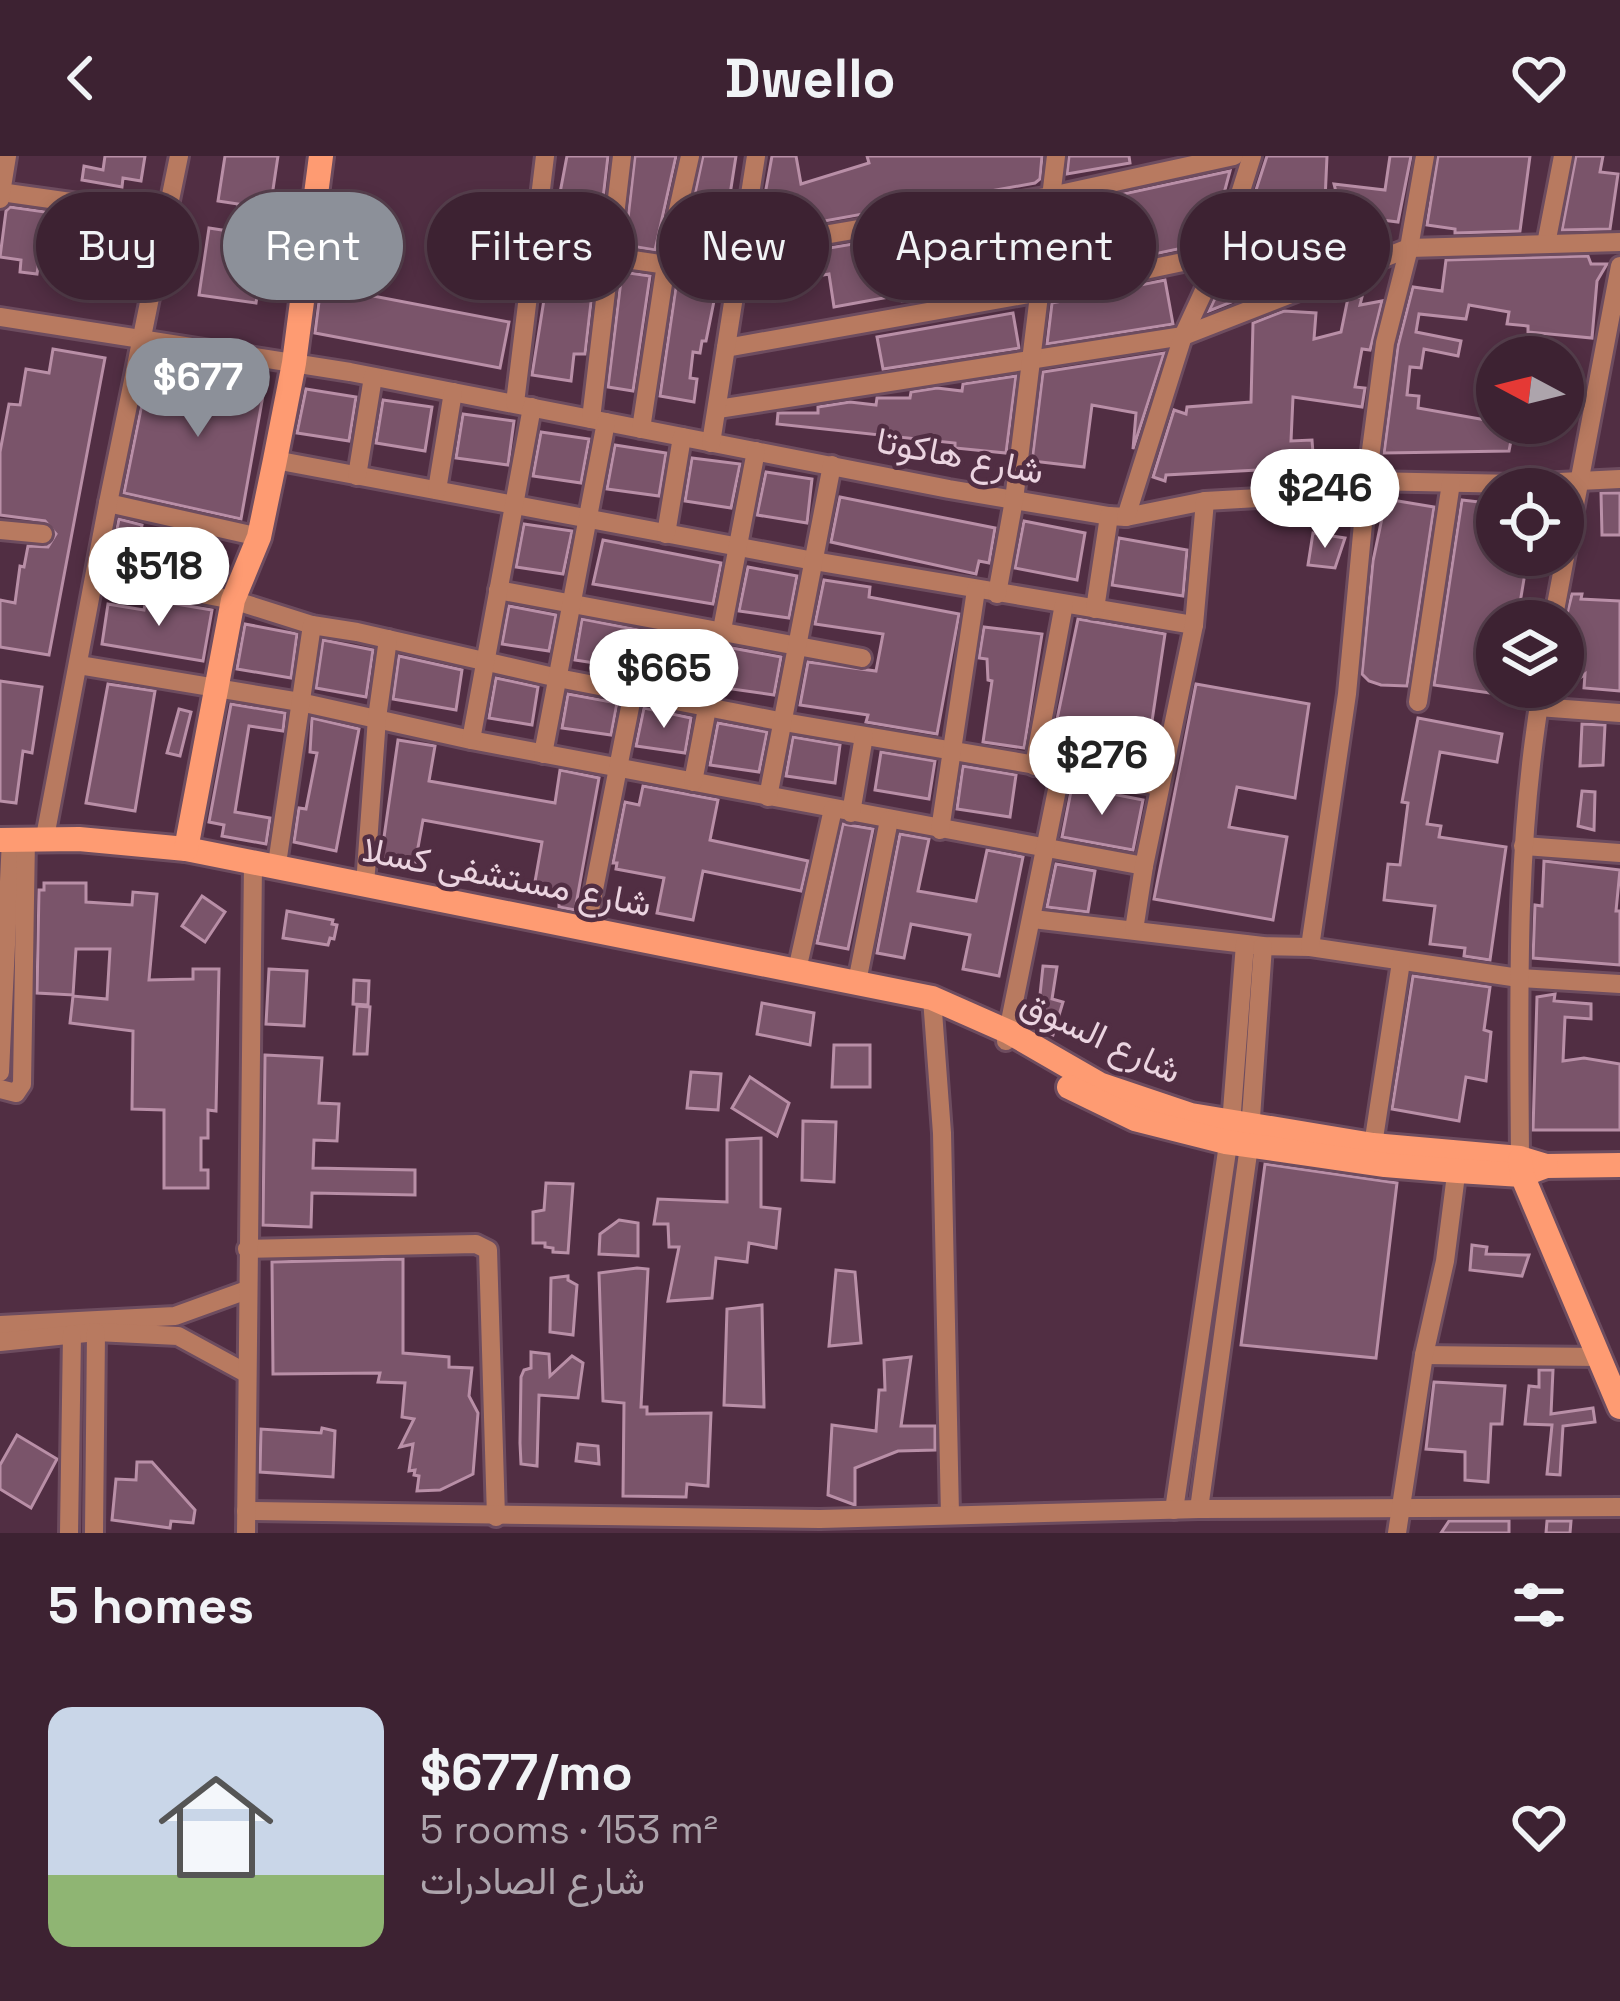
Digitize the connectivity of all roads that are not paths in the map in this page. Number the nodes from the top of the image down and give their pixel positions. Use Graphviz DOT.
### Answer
graph roads {
  1 [pos="7,156"];
  2 [pos="179,156"];
  3 [pos="321,156"];
  4 [pos="545,156"];
  5 [pos="622,156"];
  6 [pos="690,156"];
  7 [pos="757,156"];
  8 [pos="1056,156"];
  9 [pos="1234,156"];
  10 [pos="1252,156"];
  11 [pos="1425,156"];
  12 [pos="1563,156"];
  13 [pos="1168,164"];
  14 [pos="1,192"];
  15 [pos="174,192"];
  16 [pos="541,192"];
  17 [pos="617,192"];
  18 [pos="682,192"];
  19 [pos="751,192"];
  20 [pos="1052,192"];
  21 [pos="1066,192"];
  22 [pos="1241,192"];
  23 [pos="36,197"];
  24 [pos="0,201"];
  25 [pos="1620,242"];
  26 [pos="1546,244"];
  27 [pos="1409,248"];
  28 [pos="1620,266"];
  29 [pos="153,300"];
  30 [pos="532,300"];
  31 [pos="605,300"];
  32 [pos="661,300"];
  33 [pos="733,300"];
  34 [pos="995,300"];
  35 [pos="1039,300"];
  36 [pos="1200,300"];
  37 [pos="0,317"];
  38 [pos="1183,336"];
  39 [pos="144,342"];
  40 [pos="727,348"];
  41 [pos="1032,362"];
  42 [pos="294,363"];
  43 [pos="373,377"];
  44 [pos="453,392"];
  45 [pos="524,405"];
  46 [pos="718,409"];
  47 [pos="598,420"];
  48 [pos="641,429"];
  49 [pos="682,437"];
  50 [pos="711,443"];
  51 [pos="756,451"];
  52 [pos="275,460"];
  53 [pos="832,465"];
  54 [pos="1578,468"];
  55 [pos="357,476"];
  56 [pos="1620,478"];
  57 [pos="1584,480"];
  58 [pos="1367,481"];
  59 [pos="1476,482"];
  60 [pos="1451,483"];
  61 [pos="437,490"];
  62 [pos="1014,500"];
  63 [pos="1204,501"];
  64 [pos="107,502"];
  65 [pos="514,505"];
  66 [pos="1118,517"];
  67 [pos="588,519"];
  68 [pos="0,530"];
  69 [pos="44,534"];
  70 [pos="666,534"];
  71 [pos="259,537"];
  72 [pos="738,547"];
  73 [pos="814,561"];
  74 [pos="97,574"];
  75 [pos="498,590"];
  76 [pos="976,590"];
  77 [pos="997,593"];
  78 [pos="233,600"];
  79 [pos="572,604"];
  80 [pos="1064,604"];
  81 [pos="1094,609"];
  82 [pos="1194,625"];
  83 [pos="312,626"];
  84 [pos="722,632"];
  85 [pos="388,639"];
  86 [pos="798,646"];
  87 [pos="862,658"];
  88 [pos="484,663"];
  89 [pos="79,664"];
  90 [pos="558,678"];
  91 [pos="218,691"];
  92 [pos="633,692"];
  93 [pos="1418,702"];
  94 [pos="300,703"];
  95 [pos="1584,705"];
  96 [pos="707,706"];
  97 [pos="1539,708"];
  98 [pos="1620,712"];
  99 [pos="376,718"];
  100 [pos="784,722"];
  101 [pos="864,736"];
  102 [pos="471,740"];
  103 [pos="954,752"];
  104 [pos="543,754"];
  105 [pos="1034,766"];
  106 [pos="617,768"];
  107 [pos="1061,770"];
  108 [pos="693,782"];
  109 [pos="1160,786"];
  110 [pos="768,796"];
  111 [pos="842,811"];
  112 [pos="889,820"];
  113 [pos="940,830"];
  114 [pos="20,838"];
  115 [pos="1523,845"];
  116 [pos="185,848"];
  117 [pos="1046,850"];
  118 [pos="1620,854"];
  119 [pos="265,863"];
  120 [pos="1144,866"];
  121 [pos="365,885"];
  122 [pos="1033,919"];
  123 [pos="586,930"];
  124 [pos="1134,930"];
  125 [pos="1254,945"];
  126 [pos="1310,947"];
  127 [pos="1401,962"];
  128 [pos="797,970"];
  129 [pos="1519,978"];
  130 [pos="857,982"];
  131 [pos="1620,984"];
  132 [pos="932,998"];
  133 [pos="1002,1033"];
  134 [pos="0,1072"];
  135 [pos="0,1089"];
  136 [pos="1239,1134"];
  137 [pos="1379,1155"];
  138 [pos="1458,1162"];
  139 [pos="1620,1165"];
  140 [pos="1521,1166"];
  141 [pos="1219,1195"];
  142 [pos="1242,1199"];
  143 [pos="247,1249"];
  144 [pos="1211,1251"];
  145 [pos="1234,1257"];
  146 [pos="247,1289"];
  147 [pos="1203,1309"];
  148 [pos="1226,1313"];
  149 [pos="0,1324"];
  150 [pos="96,1332"];
  151 [pos="72,1334"];
  152 [pos="0,1342"];
  153 [pos="1424,1355"];
  154 [pos="1601,1357"];
  155 [pos="1196,1365"];
  156 [pos="1219,1369"];
  157 [pos="246,1373"];
  158 [pos="1620,1407"];
  159 [pos="1620,1507"];
  160 [pos="1399,1508"];
  161 [pos="1199,1509"];
  162 [pos="1174,1510"];
  163 [pos="246,1511"];
  164 [pos="1129,1511"];
  165 [pos="496,1516"];
  166 [pos="950,1516"];
  167 [pos="425,1524"];
  168 [pos="983,1525"];
  169 [pos="638,1526"];
  170 [pos="820,1526"];
  171 [pos="70,1533"];
  172 [pos="94,1533"];
  173 [pos="246,1533"];
  174 [pos="1128,1533"];
  175 [pos="1397,1533"];
  1 -- 14 [label="street"];
  2 -- 15 [label="street"];
  3 -- 42 [label="main road"];
  4 -- 16 [label="street"];
  5 -- 17 [label="street"];
  6 -- 18 [label="street"];
  7 -- 19 [label="street"];
  8 -- 20 [label="street"];
  9 -- 13 [label="street"];
  10 -- 22 [label="street"];
  11 -- 27 [label="street"];
  12 -- 26 [label="street"];
  13 -- 21 [label="street"];
  14 -- 23 [label="street"];
  14 -- 24 [label="street"];
  25 -- 26 [label="street"];
  26 -- 27 [label="street"];
  27 -- 38 [label="street"];
  27 -- 58 [label="street"];
  28 -- 54 [label="street"];
  29 -- 39 [label="street"];
  30 -- 45 [label="street"];
  31 -- 47 [label="street"];
  32 -- 48 [label="street"];
  33 -- 40 [label="street"];
  34 -- 40 [label="street"];
  35 -- 41 [label="street"];
  36 -- 38 [label="street"];
  37 -- 39 [label="street, شارع هاكوتا"];
  38 -- 41 [label="street"];
  38 -- 66 [label="street"];
  39 -- 42 [label="street, شارع هاكوتا"];
  39 -- 64 [label="street"];
  40 -- 46 [label="street"];
  41 -- 46 [label="street"];
  41 -- 62 [label="street"];
  42 -- 43 [label="street, شارع هاكوتا"];
  42 -- 52 [label="main road"];
  43 -- 44 [label="street, شارع هاكوتا"];
  43 -- 55 [label="street"];
  44 -- 45 [label="street, شارع هاكوتا"];
  44 -- 61 [label="street"];
  45 -- 47 [label="street, شارع هاكوتا"];
  45 -- 65 [label="street"];
  46 -- 50 [label="street"];
  47 -- 48 [label="street, شارع هاكوتا"];
  47 -- 67 [label="street"];
  48 -- 49 [label="street, شارع هاكوتا"];
  49 -- 50 [label="street, شارع هاكوتا"];
  49 -- 70 [label="street"];
  50 -- 51 [label="street, شارع هاكوتا"];
  51 -- 53 [label="street, شارع هاكوتا"];
  51 -- 72 [label="street"];
  52 -- 55 [label="street"];
  52 -- 71 [label="main road"];
  53 -- 62 [label="street, شارع هاكوتا"];
  53 -- 73 [label="street"];
  55 -- 61 [label="street"];
  56 -- 57 [label="street, شارع هاكوتا"];
  58 -- 60 [label="street, شارع هاكوتا"];
  58 -- 63 [label="street, شارع هاكوتا"];
  58 -- 126 [label="street"];
  59 -- 60 [label="street, شارع هاكوتا"];
  60 -- 93 [label="street"];
  61 -- 65 [label="street"];
  62 -- 66 [label="street, شارع هاكوتا"];
  62 -- 77 [label="street"];
  63 -- 66 [label="street, شارع هاكوتا"];
  63 -- 82 [label="street"];
  64 -- 71 [label="street"];
  64 -- 74 [label="street"];
  65 -- 67 [label="street"];
  65 -- 75 [label="street"];
  66 -- 81 [label="street"];
  67 -- 70 [label="street"];
  67 -- 79 [label="street"];
  68 -- 69 [label="street"];
  70 -- 72 [label="street"];
  71 -- 78 [label="main road"];
  72 -- 73 [label="street"];
  72 -- 84 [label="street"];
  73 -- 76 [label="street"];
  73 -- 86 [label="street"];
  74 -- 78 [label="street"];
  74 -- 89 [label="street"];
  75 -- 79 [label="street"];
  75 -- 88 [label="street"];
  76 -- 77 [label="street"];
  76 -- 103 [label="street"];
  77 -- 80 [label="street"];
  78 -- 83 [label="street"];
  78 -- 91 [label="main road"];
  79 -- 84 [label="street"];
  79 -- 90 [label="street"];
  80 -- 81 [label="street"];
  80 -- 105 [label="street"];
  81 -- 82 [label="street"];
  82 -- 109 [label="street"];
  83 -- 85 [label="street"];
  83 -- 94 [label="street"];
  84 -- 86 [label="street"];
  84 -- 96 [label="street"];
  85 -- 88 [label="street"];
  85 -- 99 [label="street"];
  86 -- 87 [label="street"];
  86 -- 100 [label="street"];
  88 -- 90 [label="street"];
  88 -- 102 [label="street"];
  89 -- 91 [label="street"];
  89 -- 114 [label="street"];
  90 -- 92 [label="street"];
  90 -- 104 [label="street"];
  91 -- 94 [label="street"];
  91 -- 116 [label="main road"];
  92 -- 96 [label="street"];
  92 -- 106 [label="street"];
  94 -- 99 [label="street"];
  94 -- 119 [label="street"];
  95 -- 98 [label="street"];
  96 -- 100 [label="street"];
  96 -- 108 [label="street"];
  97 -- 115 [label="street"];
  99 -- 102 [label="street"];
  99 -- 121 [label="street"];
  100 -- 101 [label="street"];
  100 -- 110 [label="street"];
  101 -- 103 [label="street"];
  101 -- 111 [label="street"];
  102 -- 104 [label="street"];
  103 -- 105 [label="street"];
  103 -- 113 [label="street"];
  104 -- 106 [label="street"];
  105 -- 107 [label="street"];
  106 -- 108 [label="street"];
  106 -- 123 [label="street"];
  107 -- 109 [label="street"];
  107 -- 117 [label="street"];
  108 -- 110 [label="street"];
  109 -- 120 [label="street"];
  110 -- 111 [label="street"];
  111 -- 112 [label="street"];
  111 -- 128 [label="street"];
  112 -- 113 [label="street"];
  112 -- 130 [label="street"];
  113 -- 117 [label="street"];
  114 -- 116 [label="main road, شارع مستشفى كسلا"];
  114 -- 134 [label="street"];
  114 -- 135 [label="street"];
  115 -- 118 [label="street"];
  115 -- 129 [label="street"];
  116 -- 119 [label="main road, شارع مستشفى كسلا"];
  117 -- 120 [label="street"];
  117 -- 122 [label="street"];
  119 -- 121 [label="main road, شارع مستشفى كسلا"];
  119 -- 143 [label="street"];
  120 -- 124 [label="street"];
  121 -- 123 [label="main road, شارع مستشفى كسلا"];
  122 -- 124 [label="street"];
  122 -- 133 [label="street"];
  123 -- 128 [label="main road, شارع مستشفى كسلا"];
  124 -- 125 [label="street"];
  125 -- 126 [label="street"];
  125 -- 136 [label="street"];
  126 -- 127 [label="street"];
  127 -- 129 [label="street"];
  127 -- 137 [label="street"];
  128 -- 130 [label="main road, شارع مستشفى كسلا"];
  129 -- 131 [label="street"];
  129 -- 140 [label="street"];
  130 -- 132 [label="main road, شارع مستشفى كسلا"];
  132 -- 133 [label="main road, شارع مستشفى كسلا"];
  132 -- 166 [label="street"];
  133 -- 136 [label="main road, شارع السوق"];
  136 -- 137 [label="main road, شارع السوق"];
  136 -- 141 [label="street"];
  136 -- 142 [label="street"];
  137 -- 138 [label="main road, شارع السوق"];
  138 -- 140 [label="main road, شارع السوق"];
  138 -- 153 [label="street"];
  139 -- 140 [label="main road, شارع السوق"];
  140 -- 154 [label="main road"];
  141 -- 142 [label="street"];
  141 -- 144 [label="street"];
  142 -- 145 [label="street"];
  143 -- 146 [label="street"];
  143 -- 165 [label="street"];
  144 -- 145 [label="street"];
  144 -- 147 [label="street"];
  145 -- 148 [label="street"];
  146 -- 149 [label="street"];
  146 -- 157 [label="street"];
  147 -- 148 [label="street"];
  147 -- 155 [label="street"];
  148 -- 156 [label="street"];
  150 -- 151 [label="street"];
  150 -- 157 [label="street"];
  150 -- 172 [label="street"];
  151 -- 152 [label="street"];
  151 -- 171 [label="street"];
  153 -- 154 [label="street"];
  153 -- 160 [label="street"];
  154 -- 158 [label="main road"];
  155 -- 156 [label="street"];
  155 -- 162 [label="street"];
  156 -- 161 [label="street"];
  157 -- 163 [label="street"];
  159 -- 160 [label="street"];
  160 -- 161 [label="street"];
  160 -- 175 [label="street"];
  161 -- 162 [label="street"];
  162 -- 164 [label="street"];
  163 -- 167 [label="street"];
  163 -- 173 [label="street"];
  164 -- 168 [label="street"];
  164 -- 174 [label="street"];
  165 -- 167 [label="street"];
  165 -- 169 [label="street"];
  166 -- 168 [label="street"];
  166 -- 170 [label="street"];
  169 -- 170 [label="street"];
}
